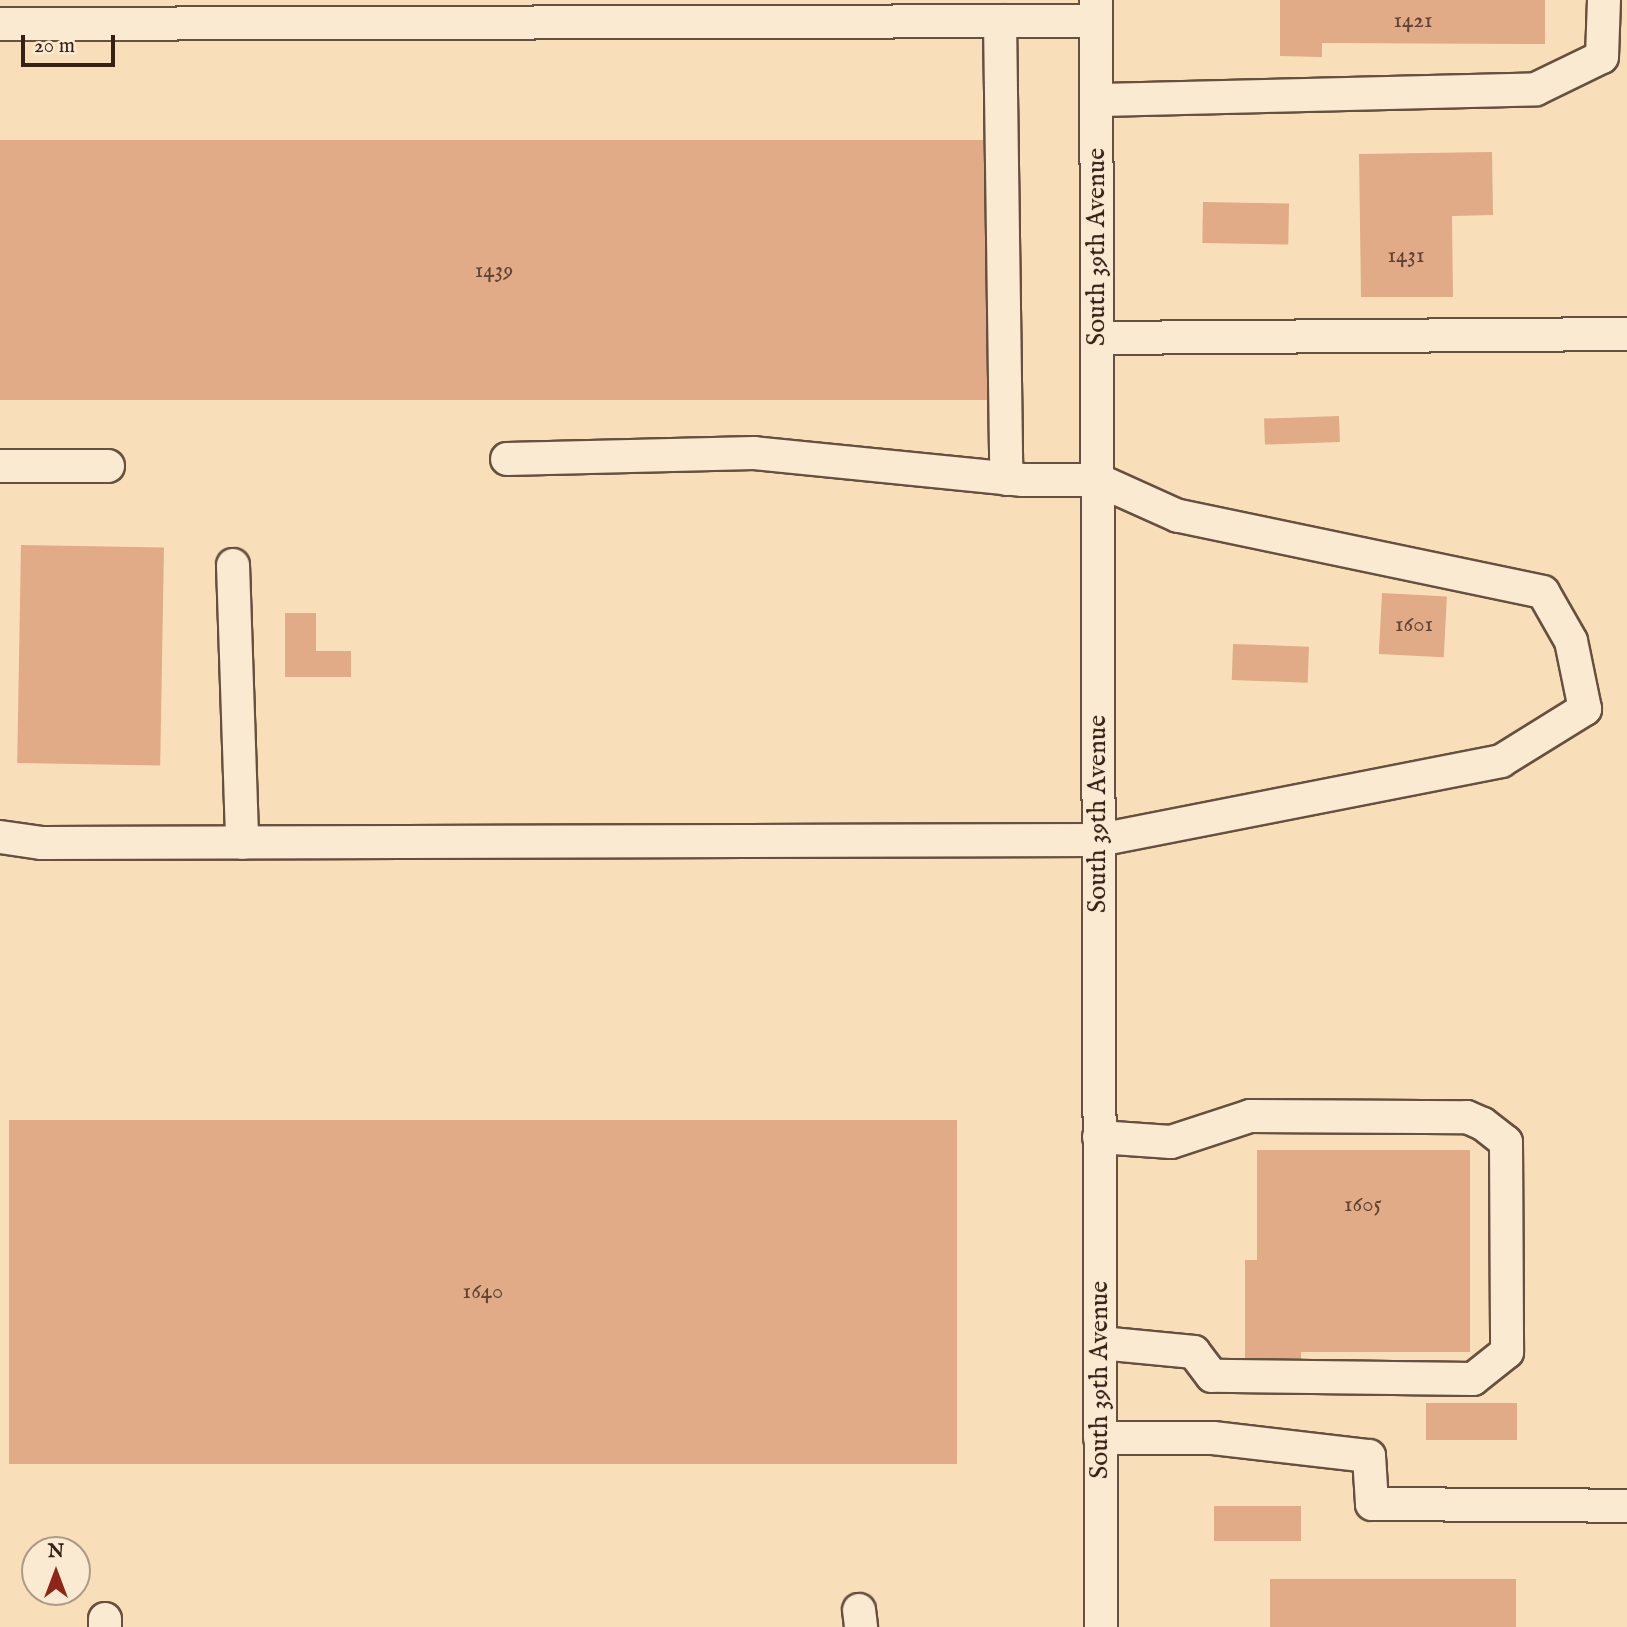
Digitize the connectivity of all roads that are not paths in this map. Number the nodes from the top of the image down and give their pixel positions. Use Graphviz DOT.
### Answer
graph roads {
  1 [pos="1604,0"];
  2 [pos="1096,10"];
  3 [pos="1000,21"];
  4 [pos="0,24"];
  5 [pos="1097,100"];
  6 [pos="1627,334"];
  7 [pos="1097,338"];
  8 [pos="507,459"];
  9 [pos="0,466"];
  10 [pos="108,466"];
  11 [pos="1006,479"];
  12 [pos="1098,480"];
  13 [pos="233,565"];
  14 [pos="0,837"];
  15 [pos="1098,840"];
  16 [pos="242,843"];
  17 [pos="1099,1137"];
  18 [pos="1100,1343"];
  19 [pos="1100,1437"];
  20 [pos="1627,1506"];
  21 [pos="1101,1627"];
  1 -- 5 [label="street"];
  2 -- 3 [label="street"];
  2 -- 5 [label="street, South 39th Avenue"];
  3 -- 4 [label="street"];
  3 -- 11 [label="street"];
  5 -- 7 [label="street, South 39th Avenue"];
  6 -- 7 [label="street"];
  7 -- 12 [label="street, South 39th Avenue"];
  8 -- 11 [label="street"];
  9 -- 10 [label="street"];
  11 -- 12 [label="street"];
  12 -- 15 [label="street, South 39th Avenue"];
  12 -- 15 [label="street"];
  13 -- 16 [label="street"];
  14 -- 16 [label="street"];
  15 -- 16 [label="street"];
  15 -- 17 [label="street, South 39th Avenue"];
  17 -- 18 [label="street, South 39th Avenue"];
  17 -- 18 [label="street"];
  18 -- 19 [label="street, South 39th Avenue"];
  19 -- 20 [label="street"];
  19 -- 21 [label="street, South 39th Avenue"];
}
